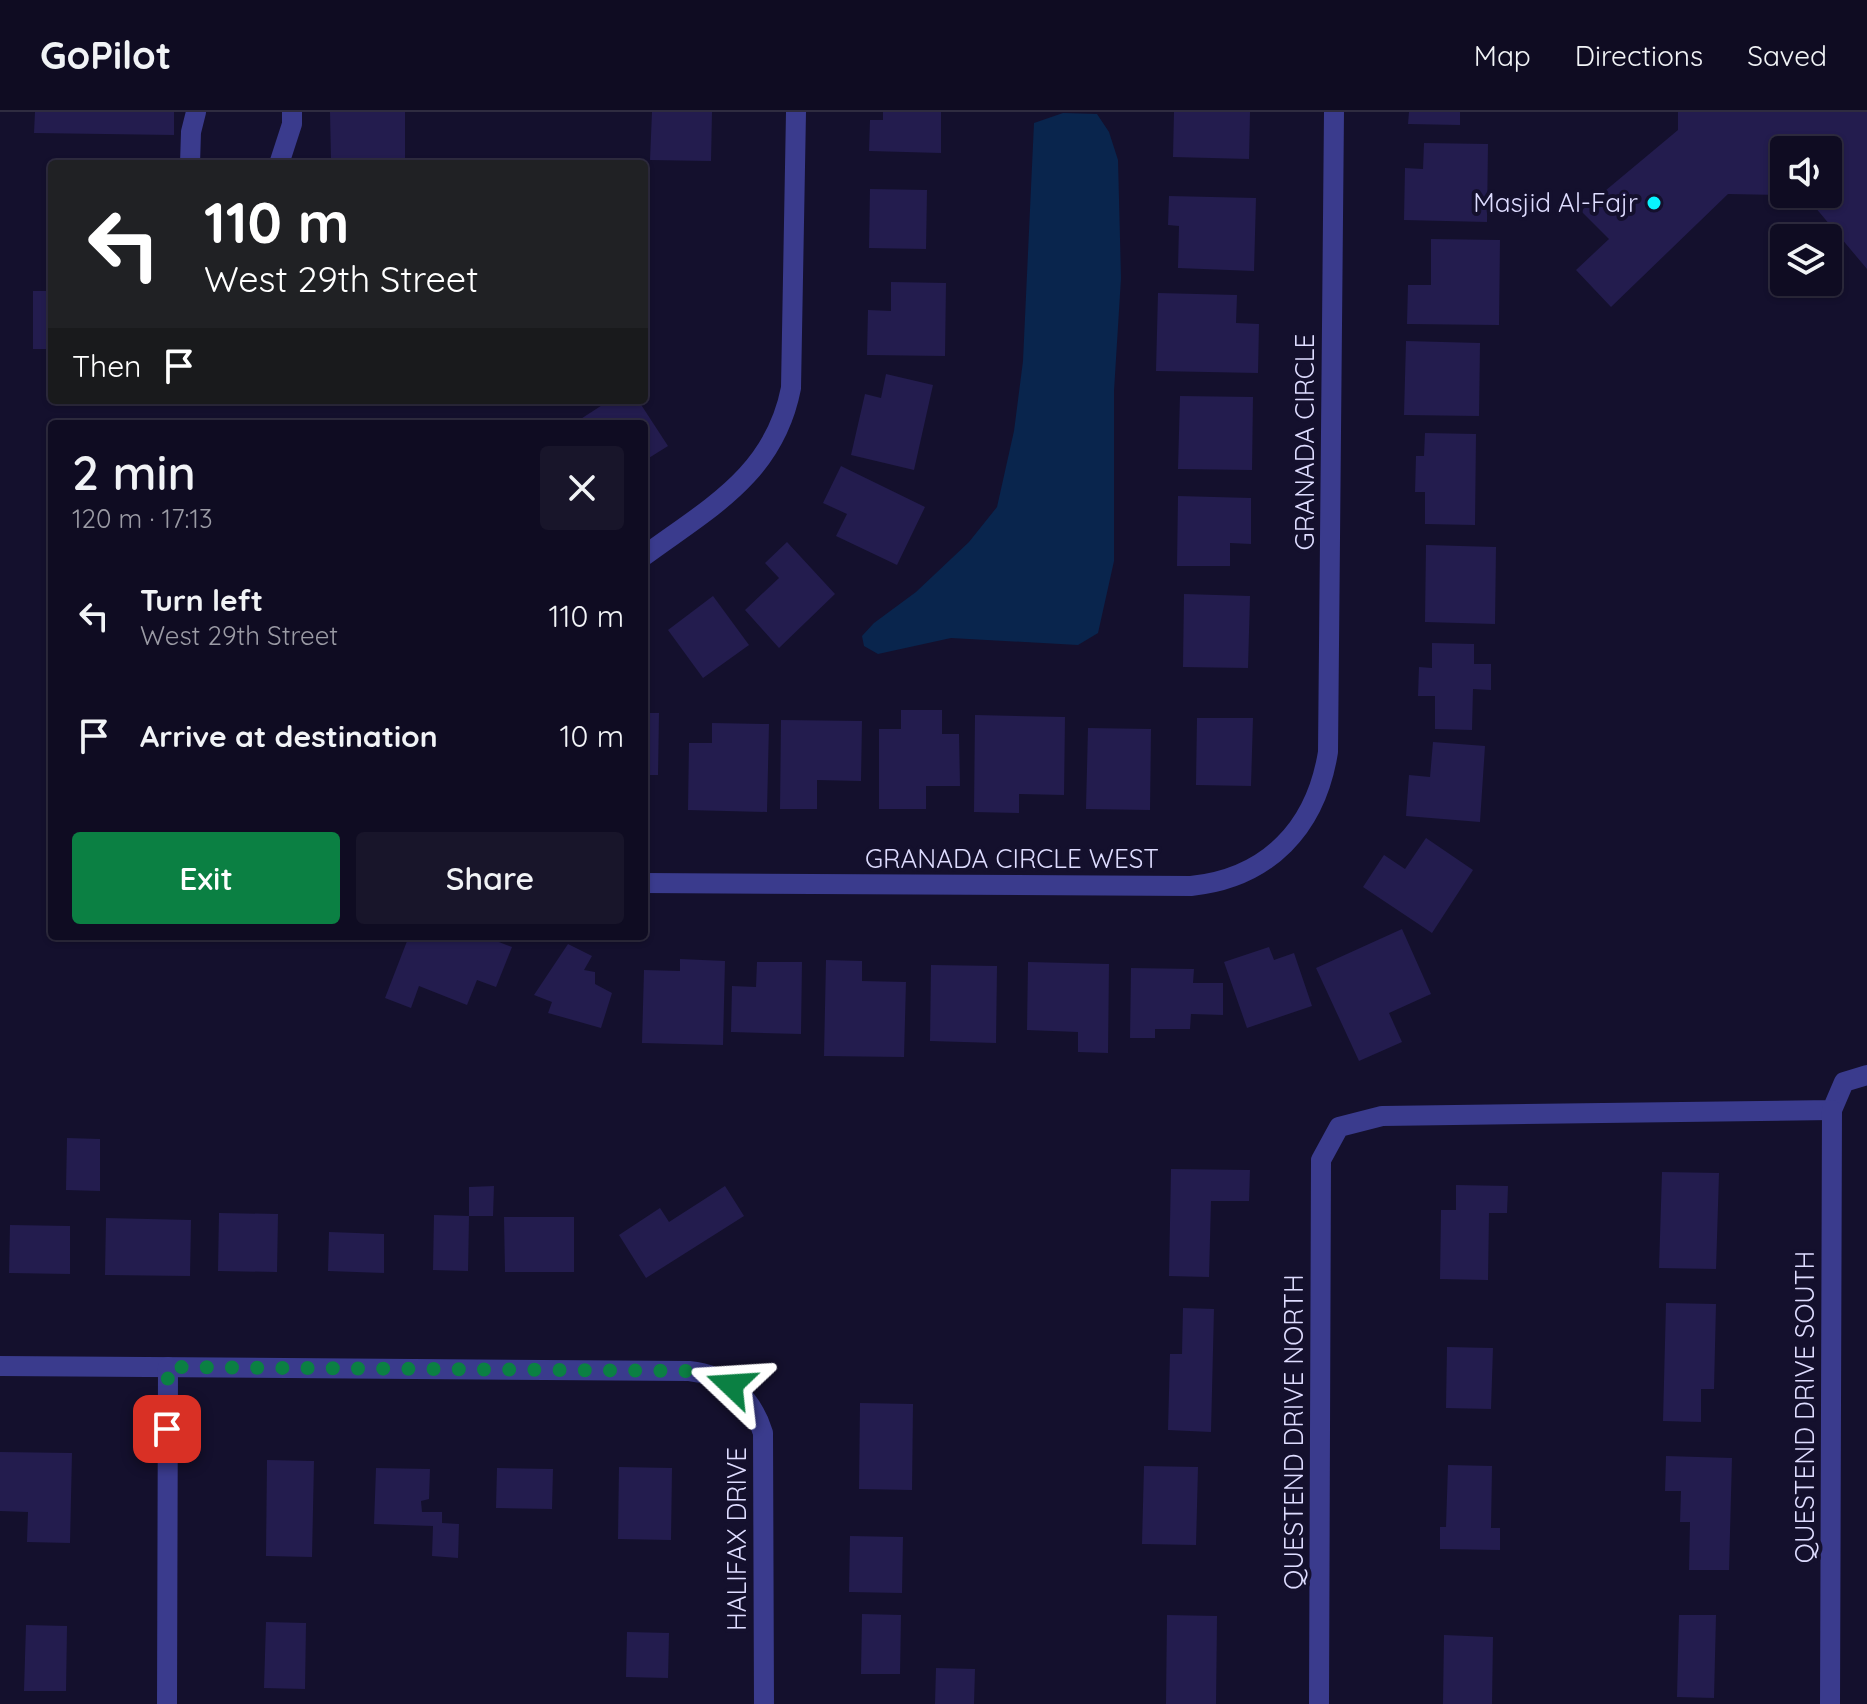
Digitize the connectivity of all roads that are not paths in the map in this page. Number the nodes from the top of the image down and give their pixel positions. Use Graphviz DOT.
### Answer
graph roads {
  1 [pos="196,112"];
  2 [pos="292,112"];
  3 [pos="796,112"];
  4 [pos="1334,112"];
  5 [pos="190,160"];
  6 [pos="280,160"];
  7 [pos="648,553"];
  8 [pos="1325,773"];
  9 [pos="648,883"];
  10 [pos="1867,1075"];
  11 [pos="1832,1110"];
  12 [pos="0,1366"];
  13 [pos="168,1367"];
  14 [pos="167,1704"];
  15 [pos="764,1704"];
  16 [pos="1319,1704"];
  17 [pos="1830,1704"];
  1 -- 5 [label="street"];
  2 -- 6 [label="street"];
  3 -- 7 [label="street"];
  4 -- 8 [label="street, GRANADA CIRCLE"];
  8 -- 9 [label="street, GRANADA CIRCLE WEST"];
  10 -- 11 [label="street"];
  11 -- 16 [label="street, QUESTEND DRIVE NORTH"];
  11 -- 17 [label="street, QUESTEND DRIVE SOUTH"];
  12 -- 13 [label="street"];
  13 -- 14 [label="street"];
  13 -- 15 [label="street, HALIFAX DRIVE"];
}
